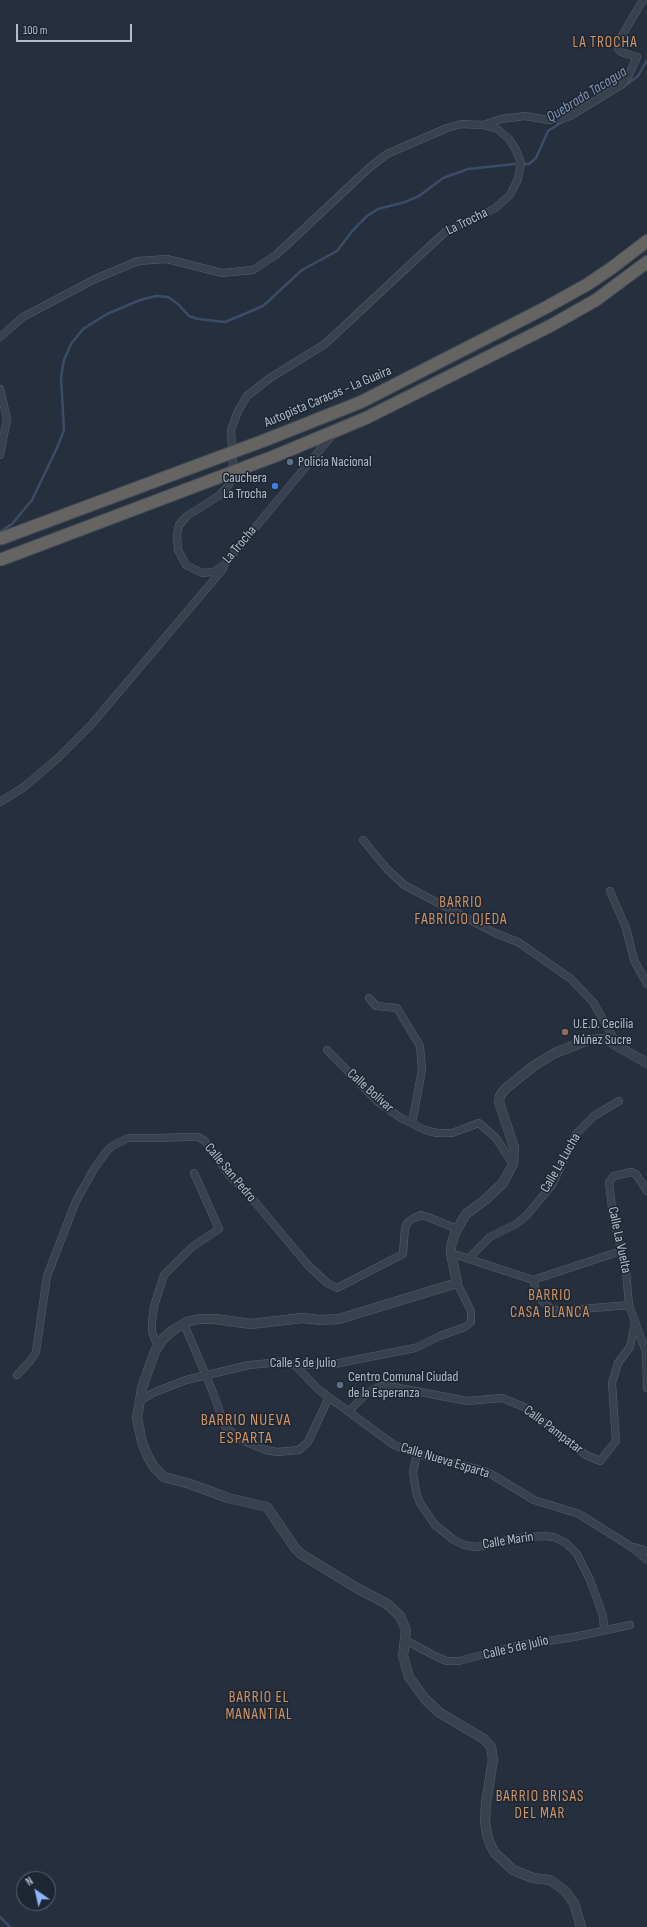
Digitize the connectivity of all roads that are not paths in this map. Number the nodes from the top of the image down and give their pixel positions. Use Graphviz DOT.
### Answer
graph roads {
  1 [pos="643,0"];
  2 [pos="483,125"];
  3 [pos="647,240"];
  4 [pos="647,262"];
  5 [pos="0,337"];
  6 [pos="0,389"];
  7 [pos="334,432"];
  8 [pos="0,454"];
  9 [pos="0,539"];
  10 [pos="0,560"];
  11 [pos="230,560"];
  12 [pos="0,802"];
  13 [pos="363,840"];
  14 [pos="610,891"];
  15 [pos="647,984"];
  16 [pos="369,998"];
  17 [pos="619,1046"];
  18 [pos="328,1050"];
  19 [pos="647,1063"];
  20 [pos="619,1101"];
  21 [pos="412,1123"];
  22 [pos="513,1164"];
  23 [pos="194,1173"];
  24 [pos="647,1191"];
  25 [pos="457,1229"];
  26 [pos="621,1251"];
  27 [pos="451,1253"];
  28 [pos="469,1258"];
  29 [pos="533,1280"];
  30 [pos="457,1282"];
  31 [pos="629,1305"];
  32 [pos="635,1322"];
  33 [pos="184,1324"];
  34 [pos="158,1347"];
  35 [pos="295,1365"];
  36 [pos="17,1375"];
  37 [pos="205,1376"];
  38 [pos="647,1388"];
  39 [pos="329,1397"];
  40 [pos="139,1401"];
  41 [pos="349,1411"];
  42 [pos="417,1454"];
  43 [pos="630,1546"];
  44 [pos="647,1551"];
  45 [pos="647,1560"];
  46 [pos="630,1625"];
  47 [pos="604,1629"];
  48 [pos="405,1640"];
  49 [pos="581,1927"];
  1 -- 2 [label="street"];
  2 -- 5 [label="street, La Trocha"];
  2 -- 11 [label="street, La Trocha"];
  3 -- 9 [label="highway, Autopista Caracas - La Guaira, bridge"];
  4 -- 7 [label="highway"];
  6 -- 8 [label="street"];
  7 -- 10 [label="highway, bridge"];
  7 -- 11 [label="street, La Trocha"];
  11 -- 12 [label="street"];
  13 -- 17 [label="street"];
  14 -- 15 [label="street"];
  16 -- 21 [label="street"];
  17 -- 19 [label="street"];
  17 -- 22 [label="street"];
  18 -- 21 [label="street, Calle Bolívar"];
  20 -- 28 [label="street, Calle La Lucha"];
  21 -- 22 [label="street, Calle Bolívar"];
  22 -- 25 [label="street"];
  23 -- 34 [label="street"];
  24 -- 26 [label="street, Calle La Vuelta"];
  25 -- 27 [label="street"];
  25 -- 36 [label="street, Calle San Pedro"];
  26 -- 29 [label="street"];
  26 -- 31 [label="street, Calle La Vuelta"];
  27 -- 28 [label="street"];
  27 -- 30 [label="street"];
  28 -- 29 [label="street"];
  29 -- 31 [label="street"];
  30 -- 33 [label="street"];
  30 -- 35 [label="street, Calle 5 de Julio"];
  31 -- 32 [label="street, Calle La Vuelta"];
  32 -- 38 [label="street, Calle La Vuelta"];
  32 -- 41 [label="street, Calle Pampatar"];
  33 -- 34 [label="street"];
  33 -- 37 [label="street"];
  34 -- 40 [label="street"];
  35 -- 37 [label="street, Calle 5 de Julio"];
  35 -- 39 [label="street, Calle Nueva Esparta"];
  37 -- 39 [label="street"];
  37 -- 40 [label="street, Calle 5 de Julio"];
  39 -- 41 [label="street, Calle Nueva Esparta"];
  40 -- 48 [label="street"];
  41 -- 42 [label="street, Calle Nueva Esparta"];
  42 -- 43 [label="street, Calle Nueva Esparta"];
  42 -- 47 [label="street, Calle Marín"];
  43 -- 44 [label="street"];
  43 -- 45 [label="street"];
  46 -- 47 [label="street, Calle 5 de Julio"];
  47 -- 48 [label="street, Calle 5 de Julio"];
  48 -- 49 [label="street"];
}
